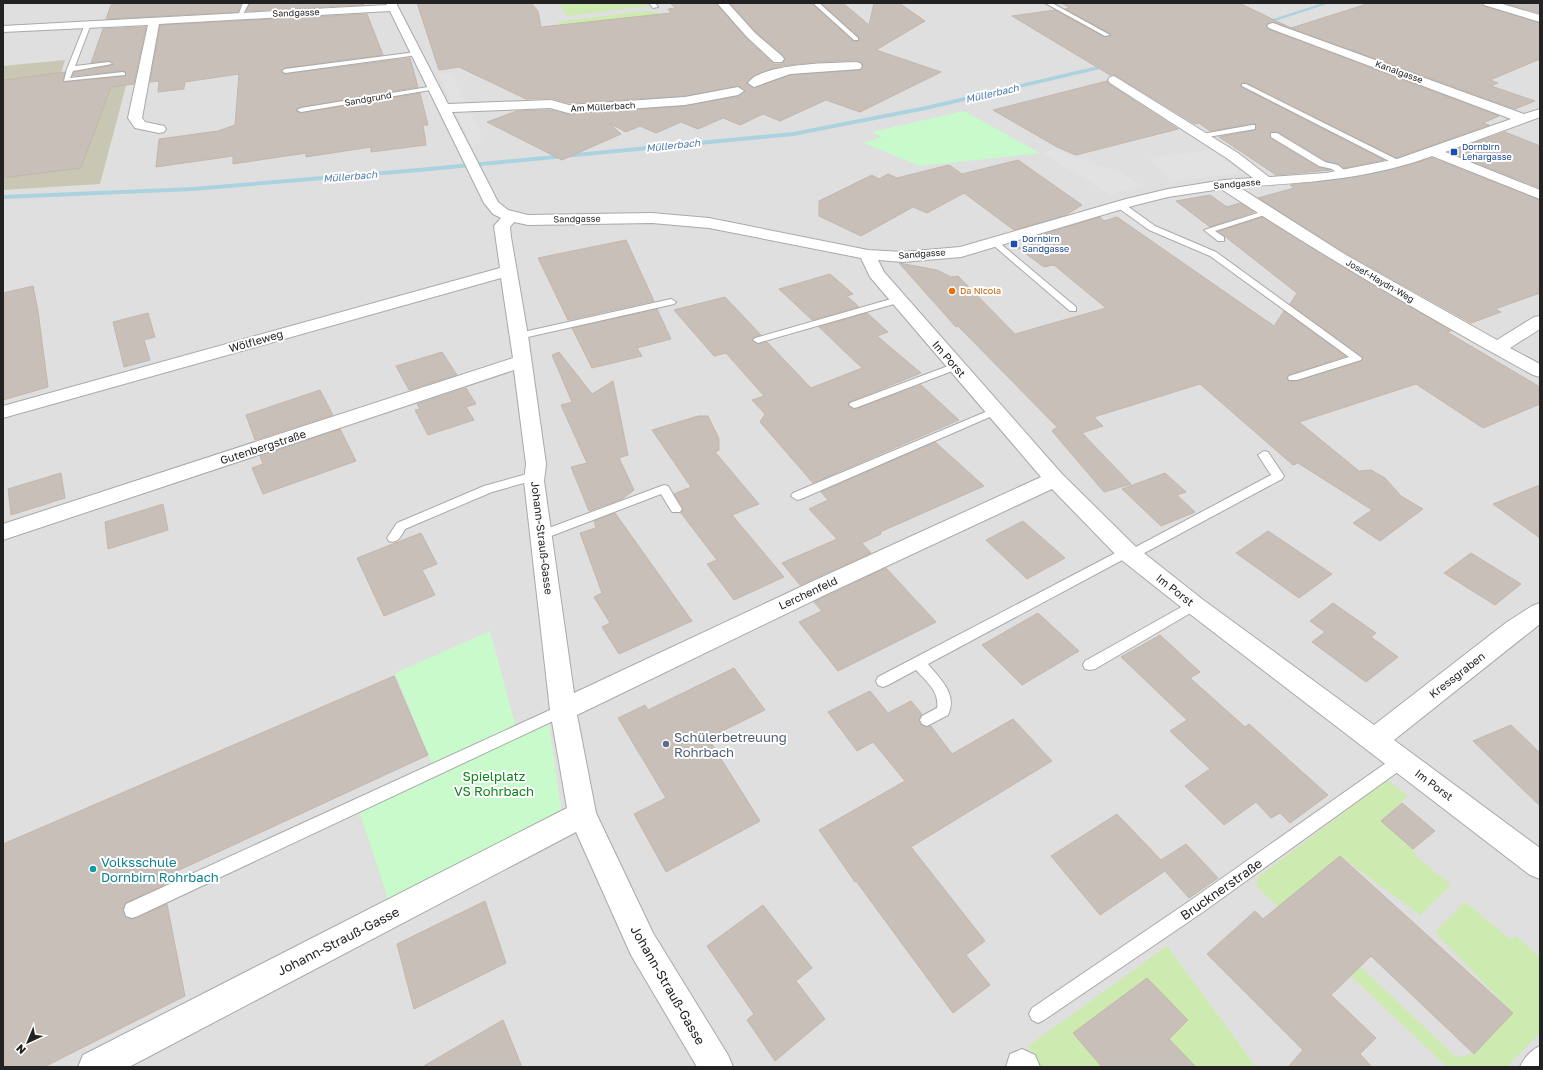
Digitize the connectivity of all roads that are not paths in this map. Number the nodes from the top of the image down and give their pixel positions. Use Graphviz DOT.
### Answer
graph roads {
  1 [pos="246,3"];
  2 [pos="722,3"];
  3 [pos="816,3"];
  4 [pos="1048,3"];
  5 [pos="1488,3"];
  6 [pos="393,5"];
  7 [pos="240,15"];
  8 [pos="1540,18"];
  9 [pos="154,20"];
  10 [pos="88,24"];
  11 [pos="1273,26"];
  12 [pos="3,29"];
  13 [pos="1107,35"];
  14 [pos="856,39"];
  15 [pos="416,54"];
  16 [pos="778,59"];
  17 [pos="109,64"];
  18 [pos="856,66"];
  19 [pos="70,69"];
  20 [pos="286,71"];
  21 [pos="123,74"];
  22 [pos="1114,80"];
  23 [pos="1244,85"];
  24 [pos="434,88"];
  25 [pos="443,108"];
  26 [pos="301,110"];
  27 [pos="1540,113"];
  28 [pos="1524,119"];
  29 [pos="1252,127"];
  30 [pos="159,129"];
  31 [pos="1274,135"];
  32 [pos="1202,136"];
  33 [pos="1434,152"];
  34 [pos="1400,163"];
  35 [pos="1345,174"];
  36 [pos="1266,181"];
  37 [pos="1224,184"];
  38 [pos="1540,195"];
  39 [pos="1120,206"];
  40 [pos="1267,213"];
  41 [pos="510,217"];
  42 [pos="1221,238"];
  43 [pos="996,243"];
  44 [pos="868,255"];
  45 [pos="509,271"];
  46 [pos="898,300"];
  47 [pos="671,302"];
  48 [pos="1073,309"];
  49 [pos="1540,321"];
  50 [pos="519,336"];
  51 [pos="758,340"];
  52 [pos="1497,348"];
  53 [pos="522,361"];
  54 [pos="956,366"];
  55 [pos="1540,371"];
  56 [pos="1293,378"];
  57 [pos="854,405"];
  58 [pos="995,411"];
  59 [pos="3,412"];
  60 [pos="1264,455"];
  61 [pos="534,476"];
  62 [pos="1055,480"];
  63 [pos="797,496"];
  64 [pos="676,509"];
  65 [pos="3,532"];
  66 [pos="542,535"];
  67 [pos="393,538"];
  68 [pos="1129,553"];
  69 [pos="1194,605"];
  70 [pos="1540,612"];
  71 [pos="918,662"];
  72 [pos="1090,665"];
  73 [pos="883,681"];
  74 [pos="563,710"];
  75 [pos="927,720"];
  76 [pos="1375,740"];
  77 [pos="1401,761"];
  78 [pos="582,814"];
  79 [pos="1540,865"];
  80 [pos="132,910"];
  81 [pos="1038,1014"];
  82 [pos="1540,1055"];
  83 [pos="95,1067"];
  84 [pos="716,1067"];
  85 [pos="1529,1067"];
  1 -- 7 [label="lane"];
  2 -- 16 [label="street"];
  3 -- 14 [label="lane"];
  4 -- 13 [label="lane"];
  5 -- 8 [label="street"];
  6 -- 7 [label="street, Sandgasse"];
  6 -- 15 [label="street, Sandgasse"];
  7 -- 9 [label="street, Sandgasse"];
  9 -- 10 [label="street, Sandgasse"];
  9 -- 30 [label="street"];
  10 -- 12 [label="street, Sandgasse"];
  10 -- 19 [label="lane"];
  11 -- 28 [label="street, Kanalgasse"];
  15 -- 20 [label="lane"];
  15 -- 24 [label="street, Sandgasse"];
  17 -- 19 [label="lane"];
  18 -- 25 [label="street, Am Müllerbach"];
  19 -- 21 [label="lane"];
  22 -- 32 [label="street, Sandgasse"];
  23 -- 34 [label="lane"];
  24 -- 25 [label="street, Sandgasse"];
  24 -- 26 [label="lane, Sandgrund"];
  25 -- 41 [label="street, Sandgasse"];
  27 -- 28 [label="street, Sandgasse"];
  28 -- 33 [label="street, Sandgasse"];
  29 -- 32 [label="lane"];
  31 -- 35 [label="lane"];
  32 -- 36 [label="street, Sandgasse"];
  33 -- 34 [label="street, Sandgasse"];
  33 -- 38 [label="street"];
  34 -- 35 [label="street, Sandgasse"];
  35 -- 36 [label="street, Sandgasse"];
  36 -- 37 [label="street, Sandgasse"];
  37 -- 39 [label="street, Sandgasse"];
  37 -- 40 [label="street, Josef-Haydn-Weg"];
  39 -- 43 [label="street, Sandgasse"];
  39 -- 56 [label="lane"];
  40 -- 42 [label="lane"];
  40 -- 52 [label="street, Josef-Haydn-Weg"];
  41 -- 44 [label="street, Sandgasse"];
  41 -- 45 [label="street, Johann-Strauß-Gasse"];
  43 -- 44 [label="street, Sandgasse"];
  43 -- 48 [label="lane"];
  44 -- 46 [label="street, Im Porst"];
  45 -- 50 [label="street, Johann-Strauß-Gasse"];
  45 -- 59 [label="street, Wölfleweg"];
  46 -- 51 [label="lane"];
  46 -- 54 [label="street, Im Porst"];
  47 -- 50 [label="lane"];
  49 -- 52 [label="street"];
  50 -- 53 [label="street, Johann-Strauß-Gasse"];
  52 -- 55 [label="street, Josef-Haydn-Weg"];
  53 -- 61 [label="street, Johann-Strauß-Gasse"];
  53 -- 65 [label="street, Gutenbergstraße"];
  54 -- 57 [label="lane"];
  54 -- 58 [label="street, Im Porst"];
  58 -- 62 [label="street, Im Porst"];
  58 -- 63 [label="lane"];
  60 -- 68 [label="lane"];
  61 -- 66 [label="street, Johann-Strauß-Gasse"];
  61 -- 67 [label="lane"];
  62 -- 68 [label="street, Im Porst"];
  62 -- 74 [label="street, Lerchenfeld"];
  64 -- 66 [label="lane"];
  66 -- 74 [label="street, Johann-Strauß-Gasse"];
  68 -- 69 [label="street, Im Porst"];
  68 -- 71 [label="lane"];
  69 -- 72 [label="lane"];
  69 -- 76 [label="street, Im Porst"];
  70 -- 76 [label="street, Kressgraben"];
  71 -- 73 [label="lane"];
  71 -- 75 [label="lane"];
  74 -- 78 [label="street, Johann-Strauß-Gasse"];
  74 -- 80 [label="lane"];
  76 -- 77 [label="street, Im Porst"];
  77 -- 79 [label="street, Im Porst"];
  77 -- 81 [label="lane, Brucknerstraße"];
  78 -- 83 [label="street, Johann-Strauß-Gasse"];
  78 -- 84 [label="street, Johann-Strauß-Gasse"];
  82 -- 85 [label="lane"];
}
